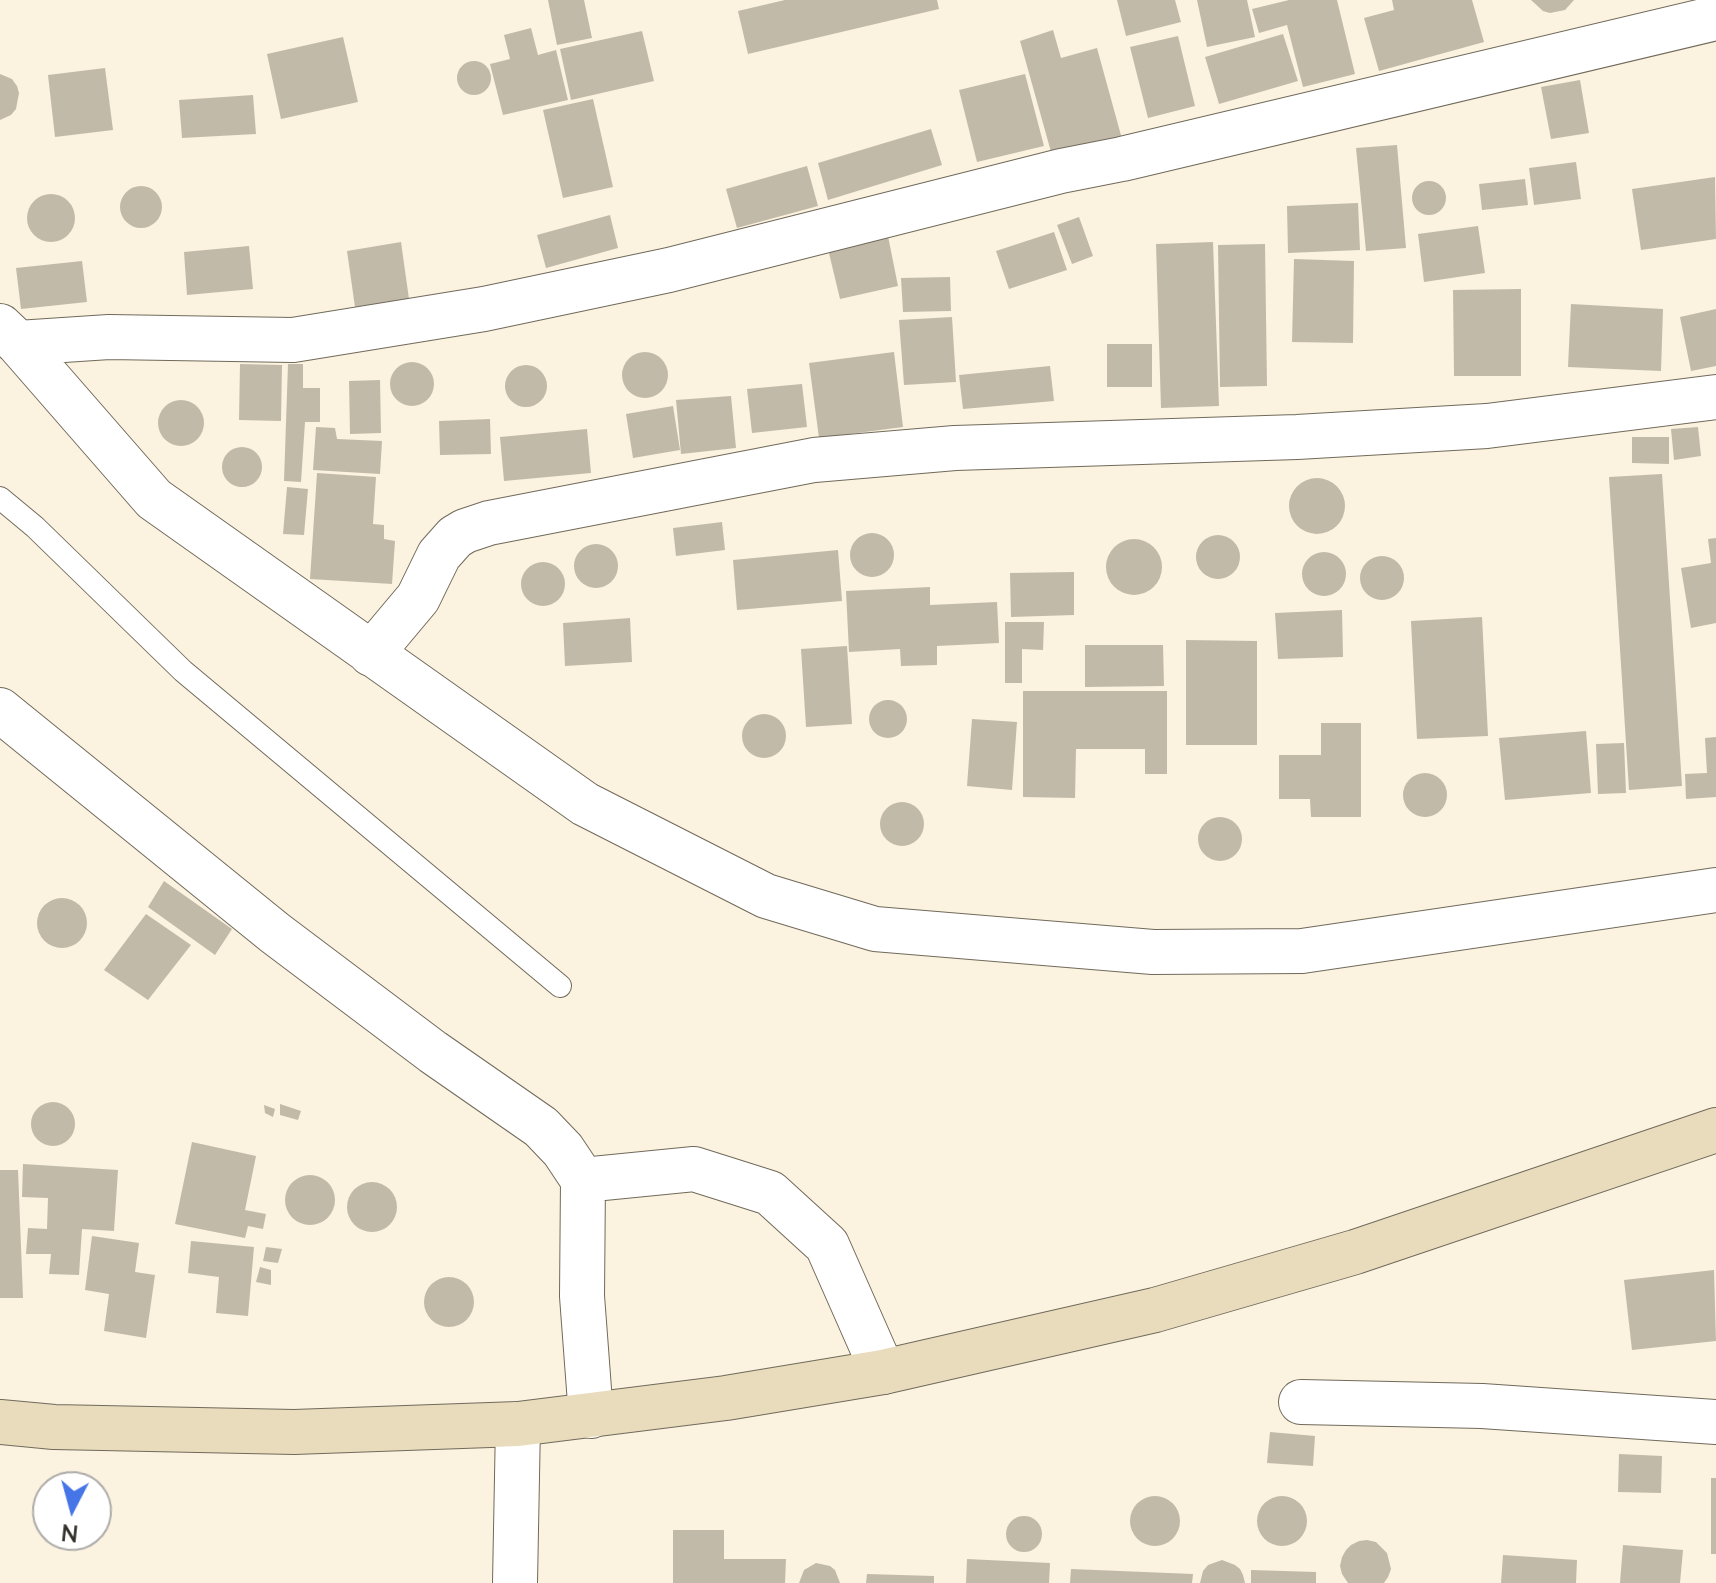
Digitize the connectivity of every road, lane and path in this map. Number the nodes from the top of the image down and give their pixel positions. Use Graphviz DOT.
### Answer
graph roads {
  1 [pos="1716,18"];
  2 [pos="9,335"];
  3 [pos="1716,397"];
  4 [pos="0,498"];
  5 [pos="371,654"];
  6 [pos="0,710"];
  7 [pos="1716,890"];
  8 [pos="560,986"];
  9 [pos="1716,1130"];
  10 [pos="583,1180"];
  11 [pos="883,1372"];
  12 [pos="1301,1402"];
  13 [pos="591,1416"];
  14 [pos="0,1422"];
  15 [pos="1716,1422"];
  16 [pos="518,1424"];
  17 [pos="515,1583"];
  1 -- 2 [label="street"];
  2 -- 5 [label="street"];
  3 -- 5 [label="street"];
  4 -- 8 [label="lane"];
  5 -- 7 [label="street"];
  6 -- 10 [label="street"];
  9 -- 11 [label="main road"];
  10 -- 11 [label="street"];
  10 -- 13 [label="street"];
  11 -- 13 [label="main road"];
  12 -- 15 [label="street"];
  13 -- 16 [label="main road"];
  14 -- 16 [label="main road"];
  16 -- 17 [label="street"];
}
